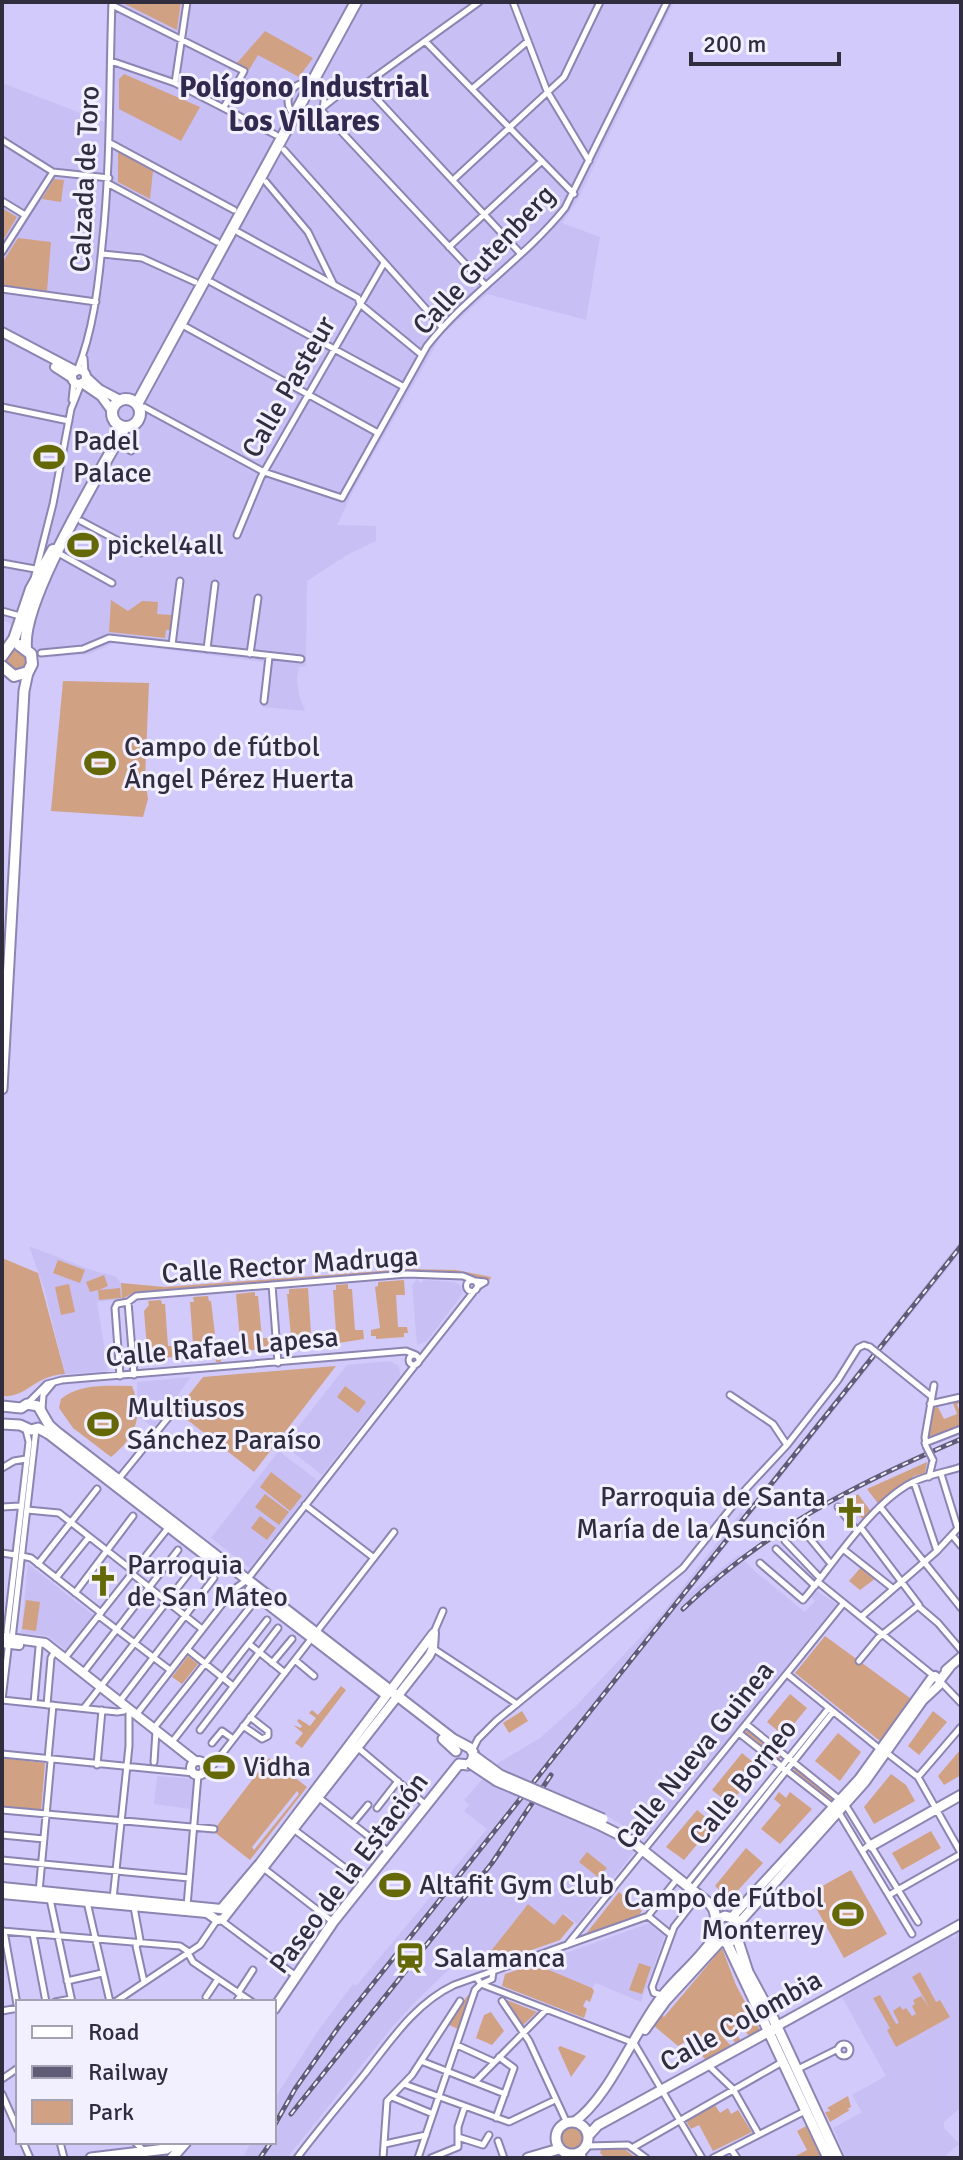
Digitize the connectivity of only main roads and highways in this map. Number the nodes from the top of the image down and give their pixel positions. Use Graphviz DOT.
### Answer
graph roads {
  1 [pos="356,2"];
  2 [pos="2,332"];
  3 [pos="79,377"];
  4 [pos="120,400"];
  5 [pos="141,405"];
  6 [pos="112,411"];
  7 [pos="125,427"];
  8 [pos="88,494"];
  9 [pos="6,651"];
  10 [pos="32,652"];
  11 [pos="28,672"];
  12 [pos="7,674"];
  13 [pos="24,691"];
  14 [pos="2,1089"];
  15 [pos="24,1406"];
  16 [pos="4,1407"];
  17 [pos="42,1413"];
  18 [pos="2,1424"];
  19 [pos="30,1428"];
  20 [pos="116,1482"];
  21 [pos="434,1633"];
  22 [pos="7,1641"];
  23 [pos="961,1657"];
  24 [pos="392,1696"];
  25 [pos="466,1754"];
  26 [pos="202,1771"];
  27 [pos="314,1796"];
  28 [pos="646,1848"];
  29 [pos="2,1887"];
  30 [pos="694,1887"];
  31 [pos="2,1894"];
  32 [pos="39,1894"];
  33 [pos="113,1901"];
  34 [pos="187,1908"];
  35 [pos="728,1919"];
  36 [pos="961,1924"];
  37 [pos="737,1938"];
  38 [pos="721,1940"];
  39 [pos="276,2006"];
  40 [pos="774,2028"];
  41 [pos="635,2038"];
  42 [pos="809,2106"];
  43 [pos="581,2136"];
  44 [pos="560,2152"];
  45 [pos="167,2154"];
  46 [pos="147,2155"];
  47 [pos="533,2156"];
  48 [pos="91,2158"];
  49 [pos="828,2158"];
  50 [pos="838,2158"];
  1 -- 5 [label="highway"];
  2 -- 3 [label="main road"];
  3 -- 4 [label="main road"];
  3 -- 6 [label="main road"];
  4 -- 5 [label="highway"];
  4 -- 6 [label="highway"];
  5 -- 7 [label="highway"];
  6 -- 7 [label="highway"];
  7 -- 8 [label="highway"];
  8 -- 9 [label="highway"];
  8 -- 10 [label="highway"];
  9 -- 10 [label="highway"];
  10 -- 11 [label="highway"];
  11 -- 12 [label="highway"];
  11 -- 13 [label="main road"];
  12 -- 13 [label="main road"];
  13 -- 14 [label="main road"];
  15 -- 16 [label="main road"];
  15 -- 17 [label="main road"];
  15 -- 19 [label="main road"];
  17 -- 19 [label="main road"];
  17 -- 20 [label="main road"];
  18 -- 19 [label="main road"];
  19 -- 20 [label="main road"];
  20 -- 24 [label="main road"];
  21 -- 24 [label="main road"];
  22 -- 26 [label="main road"];
  23 -- 35 [label="main road"];
  24 -- 25 [label="main road"];
  24 -- 27 [label="main road"];
  24 -- 27 [label="main road"];
  25 -- 28 [label="main road, bridge"];
  25 -- 39 [label="main road, Paseo de la Estación"];
  27 -- 34 [label="main road"];
  28 -- 30 [label="main road"];
  28 -- 30 [label="main road"];
  29 -- 32 [label="main road"];
  30 -- 35 [label="main road"];
  31 -- 32 [label="main road"];
  32 -- 33 [label="main road"];
  32 -- 33 [label="main road"];
  33 -- 34 [label="main road"];
  33 -- 34 [label="main road"];
  35 -- 37 [label="main road"];
  35 -- 38 [label="main road"];
  36 -- 40 [label="main road, Calle Colombia"];
  37 -- 38 [label="main road"];
  37 -- 40 [label="main road"];
  38 -- 40 [label="main road"];
  38 -- 41 [label="main road"];
  38 -- 41 [label="main road"];
  40 -- 42 [label="main road"];
  40 -- 42 [label="main road"];
  40 -- 43 [label="main road, Calle Colombia"];
  41 -- 43 [label="main road"];
  42 -- 49 [label="main road"];
  42 -- 50 [label="main road"];
  43 -- 44 [label="main road"];
  43 -- 44 [label="main road, Calle Colombia"];
  44 -- 47 [label="main road"];
  45 -- 46 [label="main road"];
  46 -- 48 [label="main road"];
}
